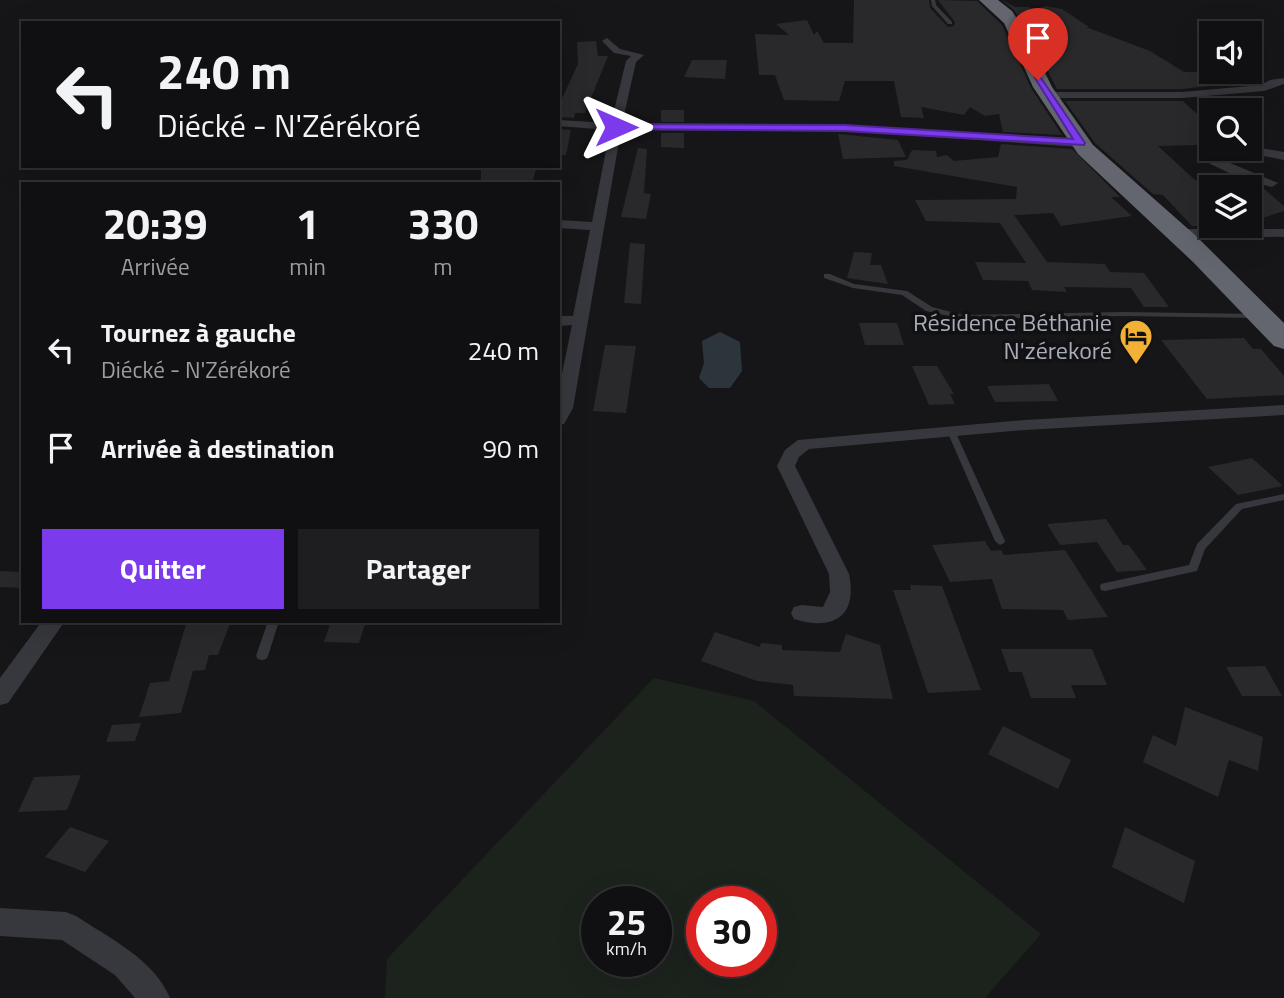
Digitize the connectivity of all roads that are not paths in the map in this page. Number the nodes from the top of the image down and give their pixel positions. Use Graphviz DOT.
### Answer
graph roads {
  1 [pos="933,0"];
  2 [pos="987,0"];
  3 [pos="950,23"];
  4 [pos="607,41"];
  5 [pos="1284,81"];
  6 [pos="1046,95"];
  7 [pos="560,123"];
  8 [pos="616,127"];
  9 [pos="1080,143"];
  10 [pos="1262,150"];
  11 [pos="1284,156"];
  12 [pos="1214,161"];
  13 [pos="1278,182"];
  14 [pos="560,224"];
  15 [pos="598,226"];
  16 [pos="1178,233"];
  17 [pos="1284,233"];
  18 [pos="827,276"];
  19 [pos="1273,317"];
  20 [pos="580,320"];
  21 [pos="560,321"];
  22 [pos="1284,340"];
  23 [pos="1284,410"];
  24 [pos="560,416"];
  25 [pos="951,431"];
  26 [pos="1284,497"];
  27 [pos="1000,541"];
  28 [pos="1105,587"];
  29 [pos="802,613"];
  30 [pos="53,623"];
  31 [pos="273,623"];
  32 [pos="262,656"];
  33 [pos="0,696"];
  34 [pos="0,922"];
  35 [pos="155,998"];
  1 -- 3 [label="lane"];
  2 -- 6 [label="highway"];
  4 -- 8 [label="street"];
  5 -- 6 [label="street"];
  6 -- 9 [label="highway"];
  7 -- 8 [label="street"];
  8 -- 9 [label="street"];
  8 -- 15 [label="street"];
  9 -- 16 [label="highway"];
  10 -- 11 [label="street"];
  12 -- 13 [label="street"];
  14 -- 15 [label="street"];
  15 -- 20 [label="street"];
  16 -- 17 [label="street"];
  16 -- 19 [label="highway"];
  18 -- 19 [label="lane"];
  19 -- 22 [label="highway"];
  20 -- 21 [label="street"];
  20 -- 24 [label="street"];
  23 -- 25 [label="street"];
  25 -- 27 [label="lane"];
  25 -- 29 [label="street"];
  26 -- 28 [label="lane"];
  30 -- 33 [label="street"];
  31 -- 32 [label="lane"];
  34 -- 35 [label="street"];
}
